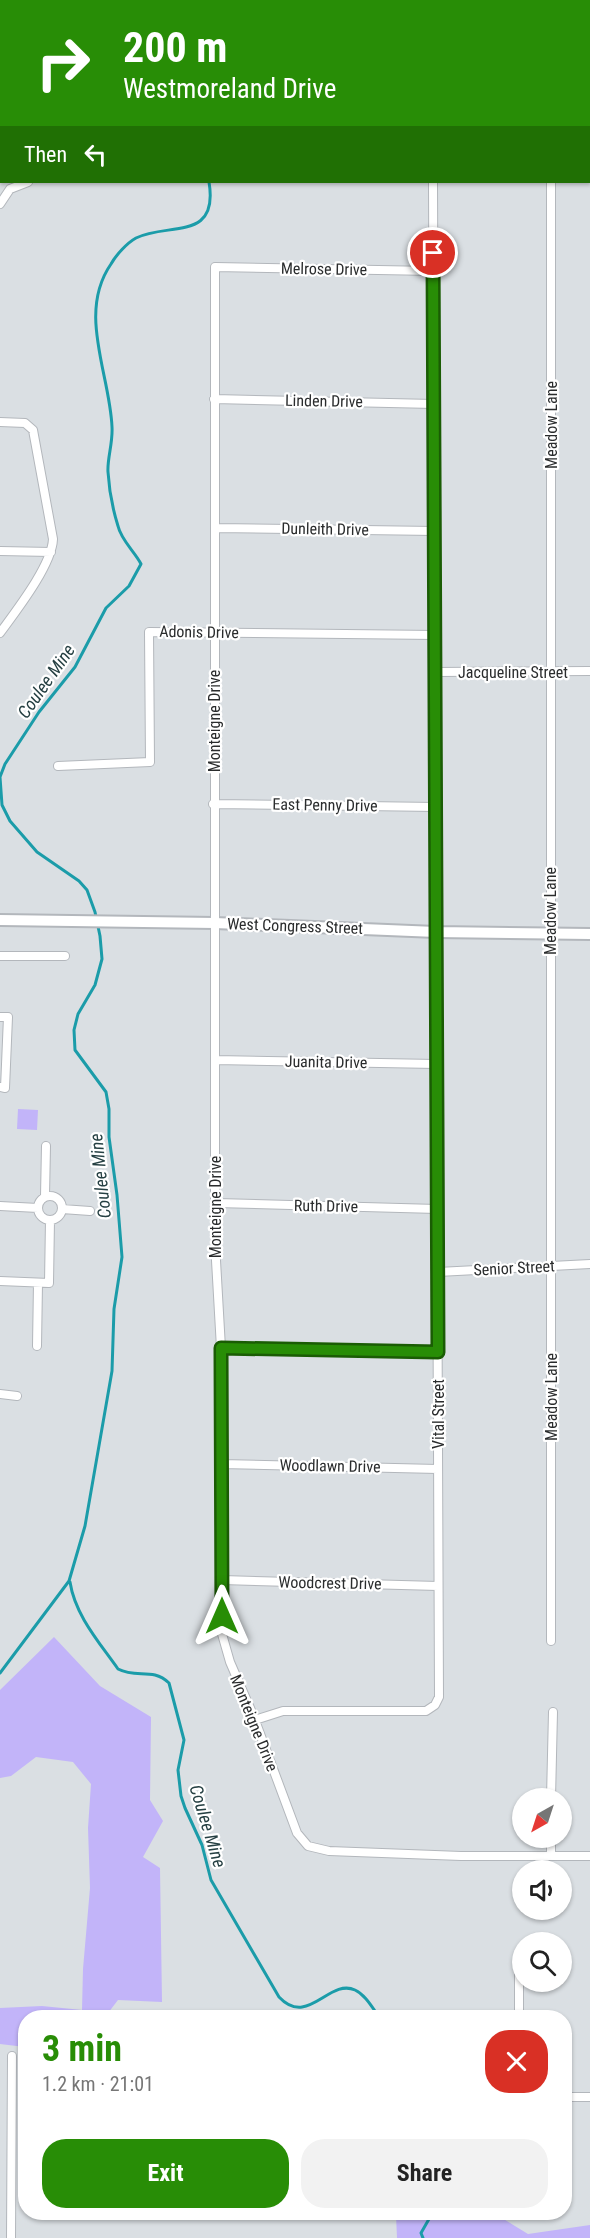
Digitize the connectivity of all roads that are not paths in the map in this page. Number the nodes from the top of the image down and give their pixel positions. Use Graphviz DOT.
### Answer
graph roads {
  1 [pos="25,183"];
  2 [pos="433,183"];
  3 [pos="551,183"];
  4 [pos="0,204"];
  5 [pos="215,267"];
  6 [pos="433,271"];
  7 [pos="214,399"];
  8 [pos="434,404"];
  9 [pos="0,422"];
  10 [pos="215,528"];
  11 [pos="435,531"];
  12 [pos="0,551"];
  13 [pos="51,552"];
  14 [pos="215,632"];
  15 [pos="0,633"];
  16 [pos="435,635"];
  17 [pos="550,671"];
  18 [pos="590,671"];
  19 [pos="436,672"];
  20 [pos="58,766"];
  21 [pos="213,804"];
  22 [pos="436,807"];
  23 [pos="0,920"];
  24 [pos="214,923"];
  25 [pos="436,932"];
  26 [pos="550,934"];
  27 [pos="590,934"];
  28 [pos="0,956"];
  29 [pos="65,956"];
  30 [pos="0,1017"];
  31 [pos="215,1060"];
  32 [pos="436,1064"];
  33 [pos="0,1087"];
  34 [pos="46,1146"];
  35 [pos="45,1196"];
  36 [pos="216,1203"];
  37 [pos="0,1206"];
  38 [pos="38,1208"];
  39 [pos="62,1209"];
  40 [pos="437,1209"];
  41 [pos="90,1211"];
  42 [pos="50,1220"];
  43 [pos="590,1264"];
  44 [pos="551,1267"];
  45 [pos="438,1272"];
  46 [pos="0,1281"];
  47 [pos="38,1283"];
  48 [pos="37,1346"];
  49 [pos="221,1348"];
  50 [pos="438,1352"];
  51 [pos="0,1394"];
  52 [pos="18,1396"];
  53 [pos="221,1464"];
  54 [pos="438,1468"];
  55 [pos="222,1580"];
  56 [pos="438,1586"];
  57 [pos="551,1641"];
  58 [pos="553,1712"];
  59 [pos="255,1720"];
  60 [pos="551,1788"];
  61 [pos="550,1848"];
  62 [pos="550,1856"];
  63 [pos="590,1856"];
  64 [pos="519,1992"];
  65 [pos="519,2010"];
  66 [pos="12,2056"];
  67 [pos="572,2097"];
  68 [pos="590,2097"];
  69 [pos="11,2238"];
  1 -- 4 [label="street"];
  2 -- 6 [label="street, Vital Street"];
  3 -- 17 [label="street, Meadow Lane"];
  5 -- 6 [label="street, Melrose Drive"];
  5 -- 7 [label="street, Monteigne Drive"];
  6 -- 8 [label="street, Vital Street"];
  7 -- 8 [label="street, Linden Drive"];
  7 -- 10 [label="street, Monteigne Drive"];
  8 -- 11 [label="street, Vital Street"];
  9 -- 13 [label="street"];
  10 -- 11 [label="street, Dunleith Drive"];
  10 -- 14 [label="street, Monteigne Drive"];
  11 -- 16 [label="street, Vital Street"];
  12 -- 13 [label="street"];
  13 -- 15 [label="street"];
  14 -- 16 [label="street, Adonis Drive"];
  14 -- 20 [label="street, Adonis Drive"];
  14 -- 21 [label="street, Monteigne Drive"];
  16 -- 19 [label="street, Vital Street"];
  17 -- 18 [label="street, Jacqueline Street"];
  17 -- 19 [label="street, Jacqueline Street"];
  17 -- 26 [label="street, Meadow Lane"];
  19 -- 22 [label="street, Vital Street"];
  21 -- 22 [label="street, East Penny Drive"];
  21 -- 24 [label="street, Monteigne Drive"];
  22 -- 25 [label="street, Vital Street"];
  23 -- 24 [label="main road, West Congress Street"];
  24 -- 25 [label="main road, West Congress Street"];
  24 -- 31 [label="street, Monteigne Drive"];
  25 -- 26 [label="main road, West Congress Street"];
  25 -- 32 [label="street, Vital Street"];
  26 -- 27 [label="main road, West Congress Street"];
  26 -- 44 [label="street, Meadow Lane"];
  28 -- 29 [label="street"];
  30 -- 33 [label="street"];
  31 -- 32 [label="street, Juanita Drive"];
  31 -- 36 [label="street, Monteigne Drive"];
  32 -- 40 [label="street, Vital Street"];
  34 -- 35 [label="street"];
  35 -- 38 [label="street"];
  35 -- 39 [label="street"];
  36 -- 40 [label="street, Ruth Drive"];
  36 -- 49 [label="street, Monteigne Drive"];
  37 -- 38 [label="street"];
  38 -- 42 [label="street"];
  39 -- 41 [label="street"];
  39 -- 42 [label="street"];
  40 -- 45 [label="street, Vital Street"];
  42 -- 47 [label="street"];
  43 -- 44 [label="street, Senior Street"];
  44 -- 45 [label="street, Senior Street"];
  44 -- 57 [label="street, Meadow Lane"];
  45 -- 50 [label="street, Vital Street"];
  46 -- 47 [label="street"];
  47 -- 48 [label="street"];
  49 -- 50 [label="street"];
  49 -- 53 [label="street, Monteigne Drive"];
  50 -- 54 [label="street, Vital Street"];
  51 -- 52 [label="street"];
  53 -- 54 [label="street, Woodlawn Drive"];
  53 -- 55 [label="street, Monteigne Drive"];
  54 -- 56 [label="street, Vital Street"];
  55 -- 56 [label="street, Woodcrest Drive"];
  55 -- 59 [label="street, Monteigne Drive"];
  56 -- 59 [label="street, Vital Street"];
  58 -- 60 [label="street"];
  59 -- 62 [label="street, Monteigne Drive"];
  61 -- 62 [label="street"];
  62 -- 63 [label="street, Monteigne Drive"];
  64 -- 65 [label="street"];
  66 -- 69 [label="street"];
  67 -- 68 [label="street"];
}
